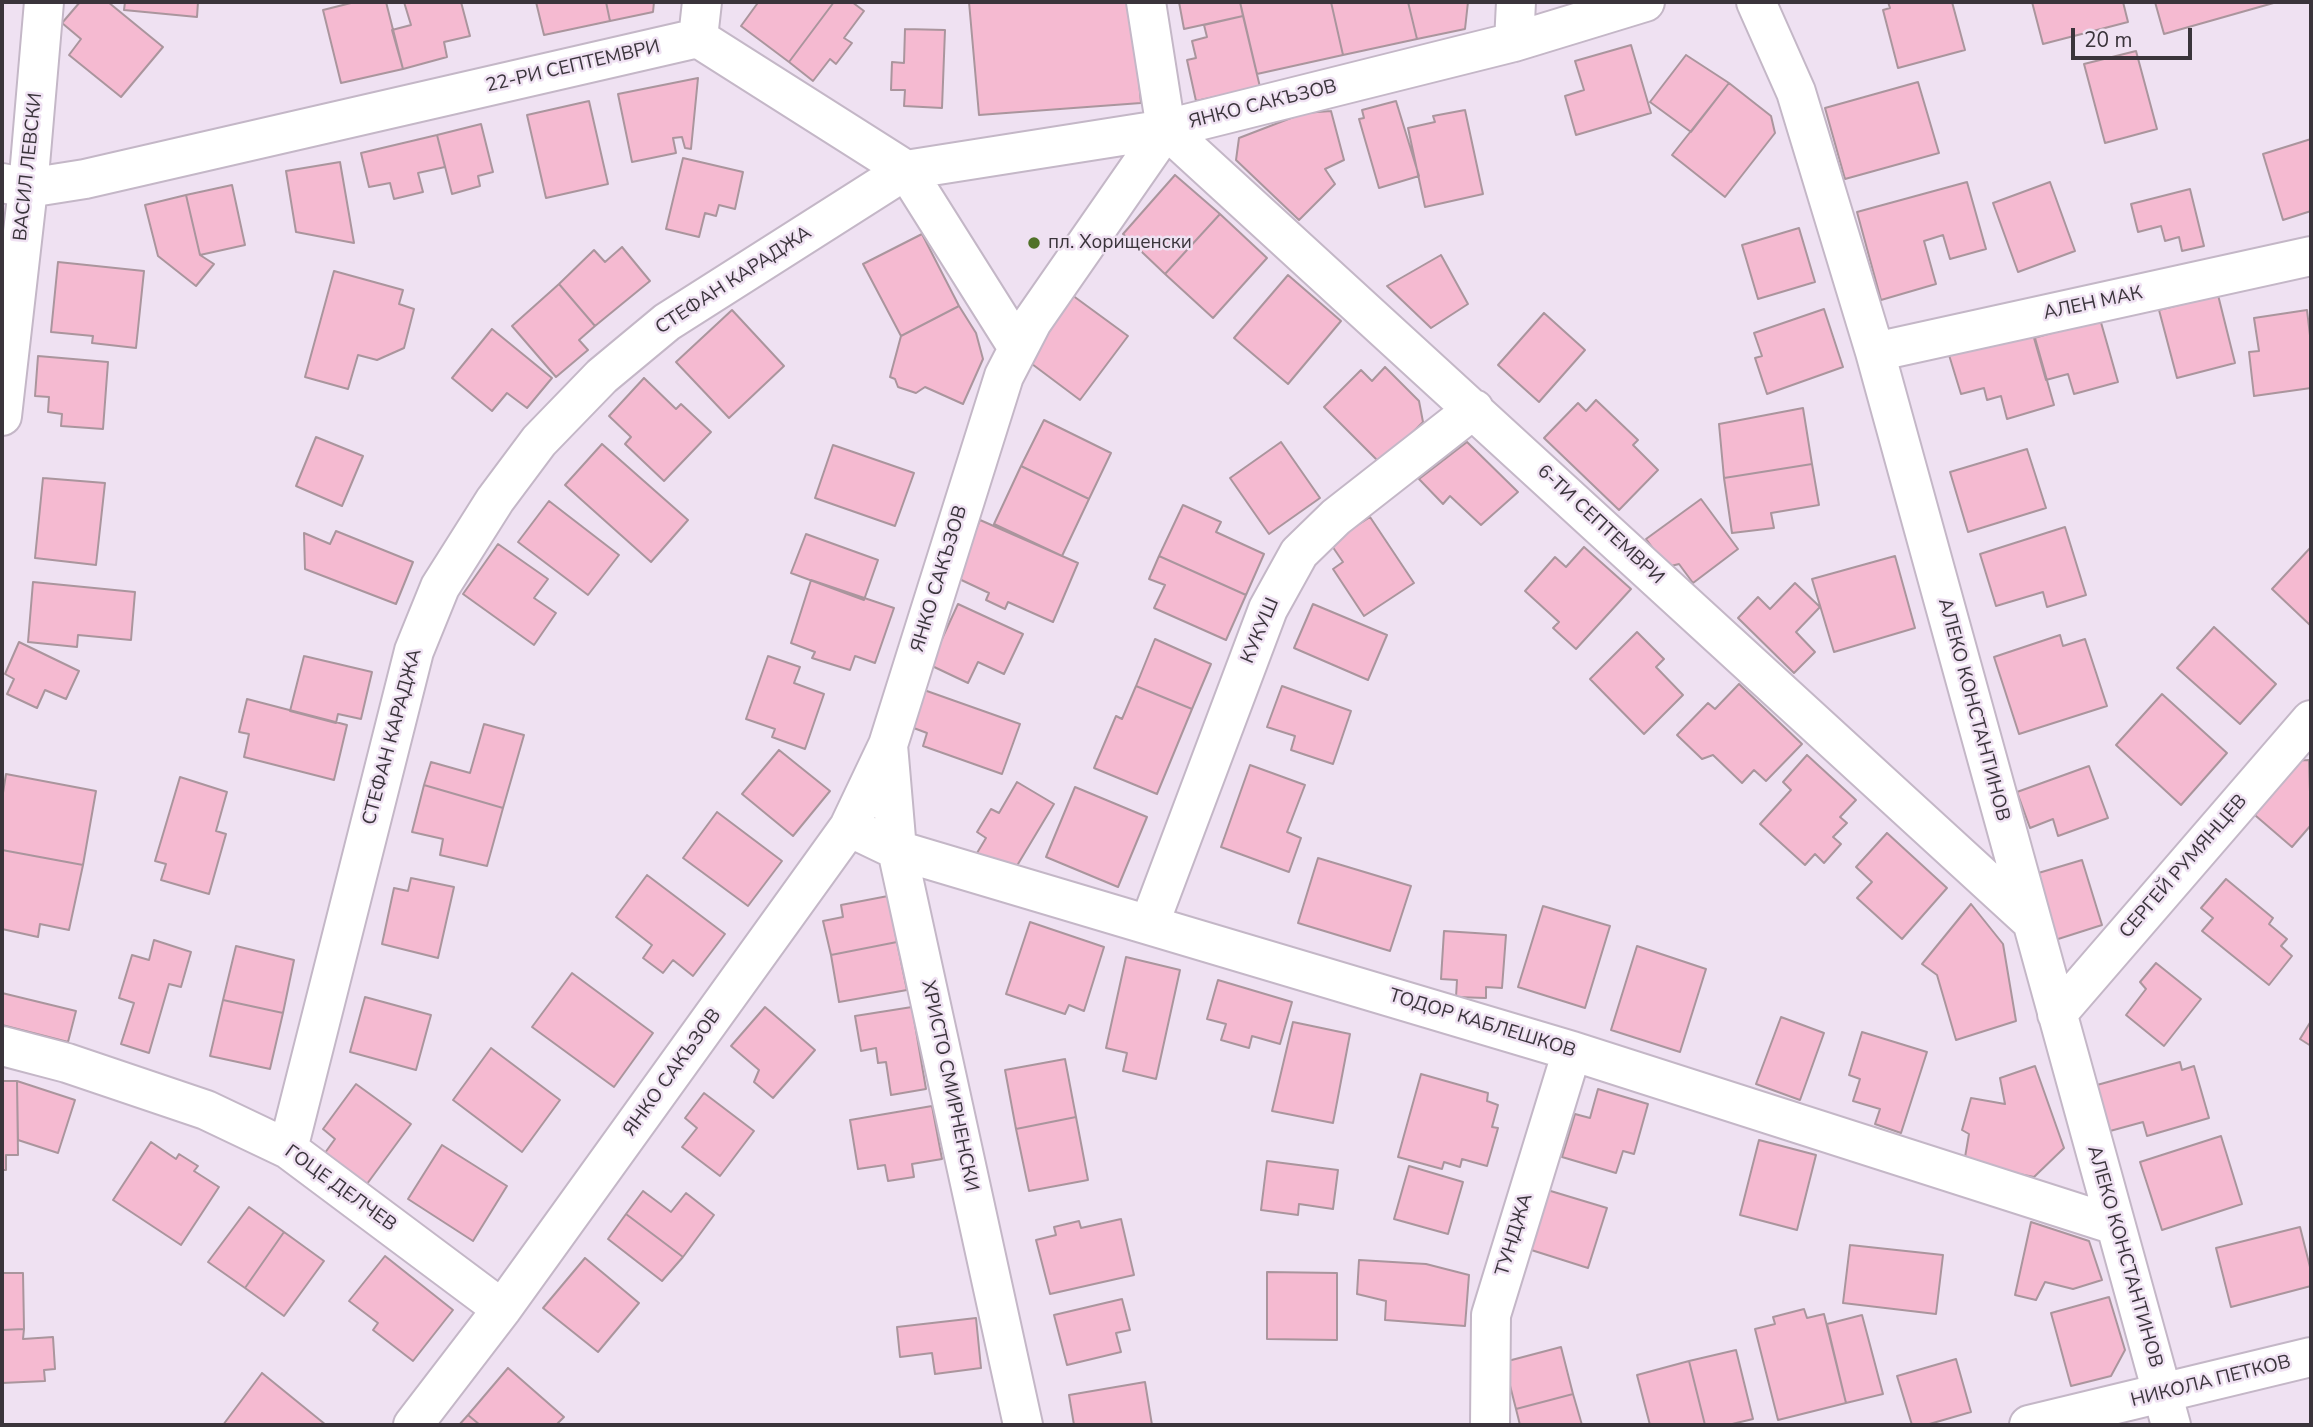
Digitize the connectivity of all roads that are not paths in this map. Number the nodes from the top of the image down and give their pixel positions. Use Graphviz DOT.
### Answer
graph roads {
  1 [pos="44,2"];
  2 [pos="1146,2"];
  3 [pos="1516,2"];
  4 [pos="1645,2"];
  5 [pos="1756,2"];
  6 [pos="700,20"];
  7 [pos="1514,42"];
  8 [pos="1166,129"];
  9 [pos="906,170"];
  10 [pos="15,185"];
  11 [pos="2311,256"];
  12 [pos="1018,348"];
  13 [pos="1875,352"];
  14 [pos="1474,409"];
  15 [pos="2,416"];
  16 [pos="2310,725"];
  17 [pos="888,745"];
  18 [pos="849,827"];
  19 [pos="897,850"];
  20 [pos="2032,922"];
  21 [pos="1149,925"];
  22 [pos="2056,1014"];
  23 [pos="2,1046"];
  24 [pos="1572,1051"];
  25 [pos="288,1149"];
  26 [pos="2115,1225"];
  27 [pos="502,1309"];
  28 [pos="2311,1357"];
  29 [pos="2167,1410"];
  30 [pos="414,1425"];
  31 [pos="1023,1425"];
  32 [pos="1490,1425"];
  33 [pos="2029,1425"];
  1 -- 10 [label="street, ВАСИЛ ЛЕВСКИ"];
  2 -- 8 [label="street"];
  3 -- 7 [label="street"];
  4 -- 7 [label="street, ЯНКО САКЪЗОВ"];
  5 -- 13 [label="street, АЛЕКО КОНСТАНТИНОВ"];
  6 -- 9 [label="street, 22-РИ СЕПТЕМВРИ"];
  6 -- 10 [label="street, 22-РИ СЕПТЕМВРИ"];
  7 -- 8 [label="street, ЯНКО САКЪЗОВ"];
  8 -- 9 [label="street, СТЕФАН КАРАДЖА"];
  8 -- 12 [label="street, ЯНКО САКЪЗОВ"];
  8 -- 14 [label="street, 6-ТИ СЕПТЕМВРИ"];
  9 -- 12 [label="street, 22-РИ СЕПТЕМВРИ"];
  9 -- 25 [label="street, СТЕФАН КАРАДЖА"];
  10 -- 15 [label="street, ВАСИЛ ЛЕВСКИ"];
  11 -- 13 [label="street, АЛЕН МАК"];
  12 -- 17 [label="street, ЯНКО САКЪЗОВ"];
  13 -- 20 [label="street, АЛЕКО КОНСТАНТИНОВ"];
  14 -- 20 [label="street, 6-ТИ СЕПТЕМВРИ"];
  14 -- 21 [label="street, КУКУШ"];
  16 -- 22 [label="street, СЕРГЕЙ РУМЯНЦЕВ"];
  17 -- 18 [label="street, ЯНКО САКЪЗОВ"];
  17 -- 19 [label="street, ХРИСТО СМИРНЕНСКИ"];
  18 -- 19 [label="street, ТОДОР КАБЛЕШКОВ"];
  18 -- 27 [label="street, ЯНКО САКЪЗОВ"];
  19 -- 21 [label="street, ТОДОР КАБЛЕШКОВ"];
  19 -- 31 [label="street, ХРИСТО СМИРНЕНСКИ"];
  20 -- 22 [label="street, АЛЕКО КОНСТАНТИНОВ"];
  21 -- 24 [label="street, ТОДОР КАБЛЕШКОВ"];
  22 -- 26 [label="street, АЛЕКО КОНСТАНТИНОВ"];
  23 -- 25 [label="street, ГОЦЕ ДЕЛЧЕВ"];
  24 -- 26 [label="street, ТОДОР КАБЛЕШКОВ"];
  24 -- 32 [label="street, ТУНДЖА"];
  25 -- 27 [label="street, ГОЦЕ ДЕЛЧЕВ"];
  26 -- 29 [label="street, АЛЕКО КОНСТАНТИНОВ"];
  27 -- 30 [label="street, ЯНКО САКЪЗОВ"];
  28 -- 29 [label="street, НИКОЛА ПЕТКОВ"];
  29 -- 33 [label="street, НИКОЛА ПЕТКОВ"];
}
